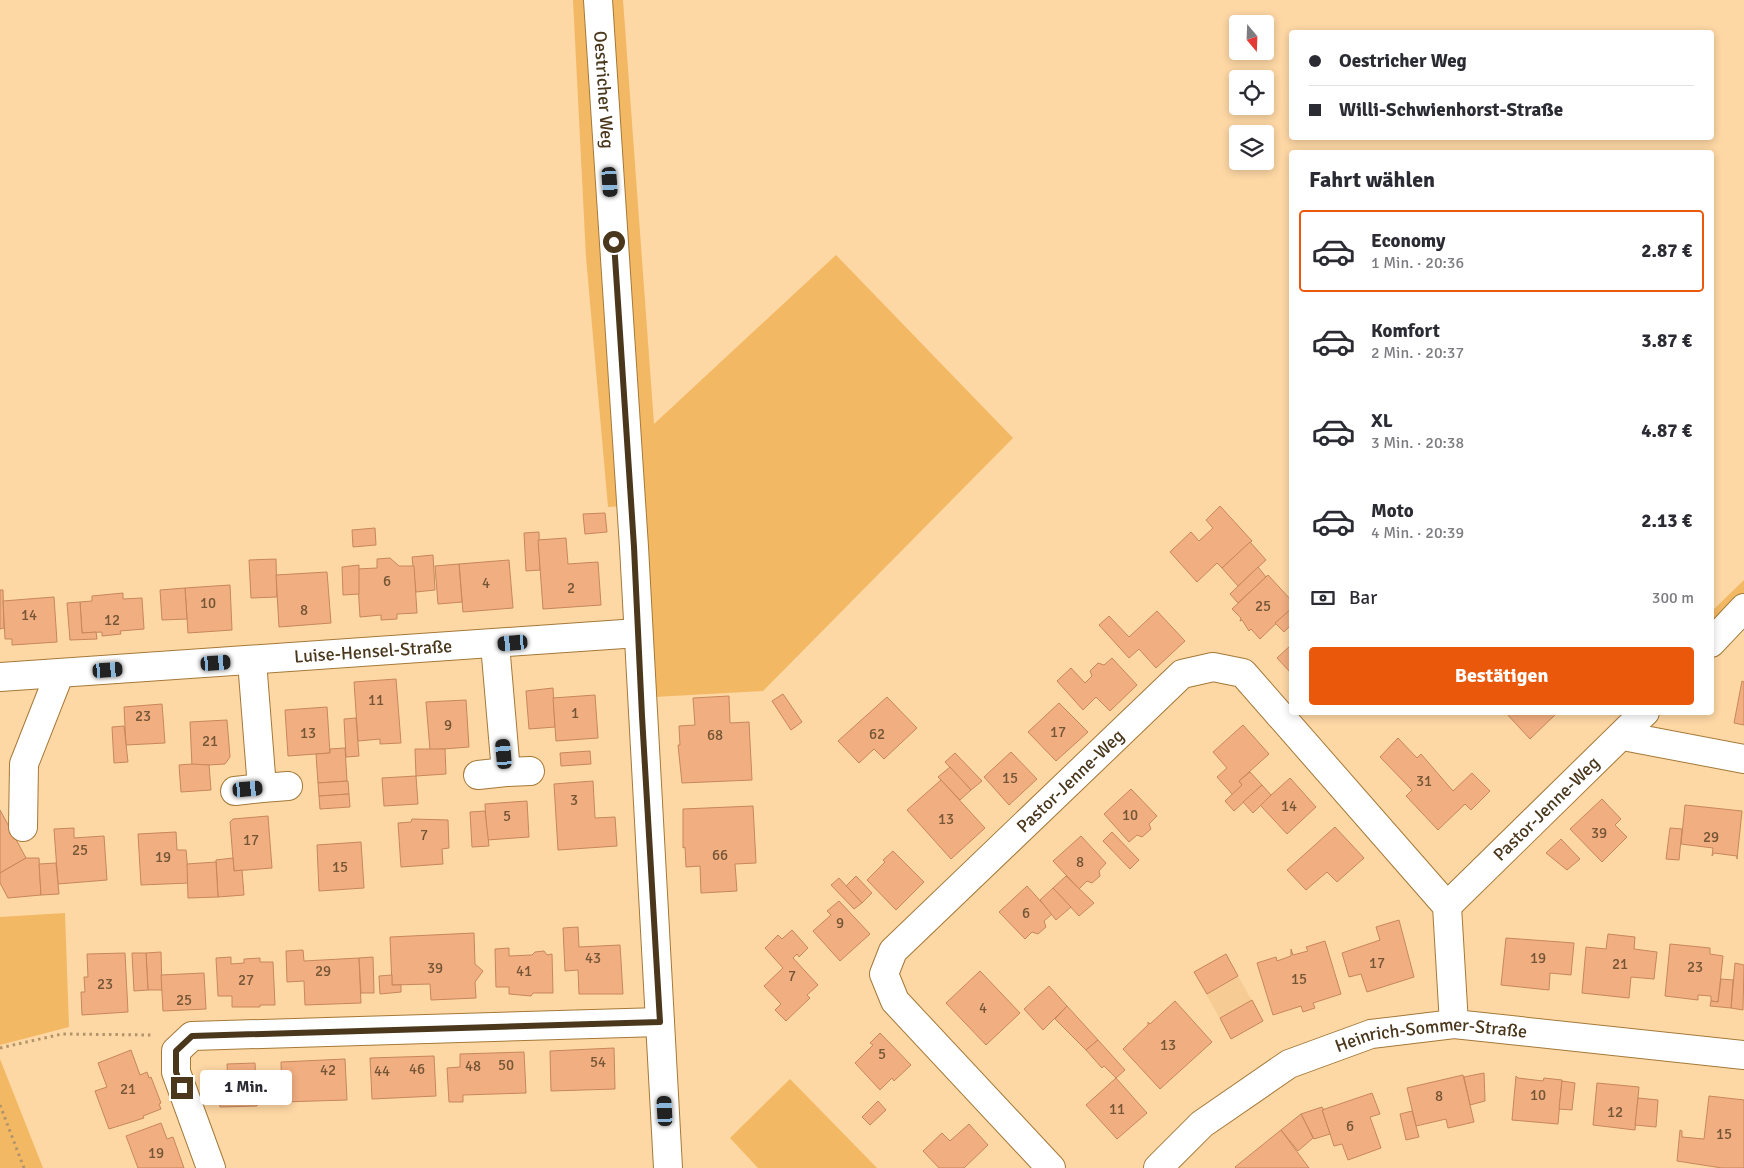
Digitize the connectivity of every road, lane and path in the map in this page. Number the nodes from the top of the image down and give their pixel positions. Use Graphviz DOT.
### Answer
graph roads {
  1 [pos="598,0"];
  2 [pos="1744,608"];
  3 [pos="638,633"];
  4 [pos="1714,640"];
  5 [pos="495,644"];
  6 [pos="252,661"];
  7 [pos="59,674"];
  8 [pos="0,677"];
  9 [pos="1642,715"];
  10 [pos="1623,736"];
  11 [pos="1744,759"];
  12 [pos="478,775"];
  13 [pos="235,790"];
  14 [pos="23,827"];
  15 [pos="1447,906"];
  16 [pos="660,1022"];
  17 [pos="1454,1024"];
  18 [pos="192,1036"];
  19 [pos="0,1048"];
  20 [pos="1744,1055"];
  21 [pos="0,1105"];
  22 [pos="24,1168"];
  23 [pos="211,1168"];
  24 [pos="668,1168"];
  25 [pos="1051,1168"];
  26 [pos="1158,1168"];
  1 -- 3 [label="street, Oestricher Weg"];
  2 -- 4 [label="street"];
  3 -- 5 [label="street, Luise-Hensel-Straße"];
  3 -- 16 [label="street, Oestricher Weg"];
  5 -- 6 [label="street, Luise-Hensel-Straße"];
  5 -- 12 [label="street"];
  6 -- 7 [label="street, Luise-Hensel-Straße"];
  6 -- 13 [label="street"];
  7 -- 8 [label="street, Luise-Hensel-Straße"];
  7 -- 14 [label="street"];
  9 -- 10 [label="street, Pastor-Jenne-Weg"];
  10 -- 11 [label="street"];
  10 -- 15 [label="street, Pastor-Jenne-Weg"];
  15 -- 17 [label="street"];
  15 -- 25 [label="street, Pastor-Jenne-Weg"];
  16 -- 18 [label="street"];
  16 -- 24 [label="street, Oestricher Weg"];
  17 -- 20 [label="street, Heinrich-Sommer-Straße"];
  17 -- 26 [label="street, Heinrich-Sommer-Straße"];
  18 -- 19 [label="path"];
  18 -- 23 [label="street"];
  21 -- 22 [label="path"];
}
